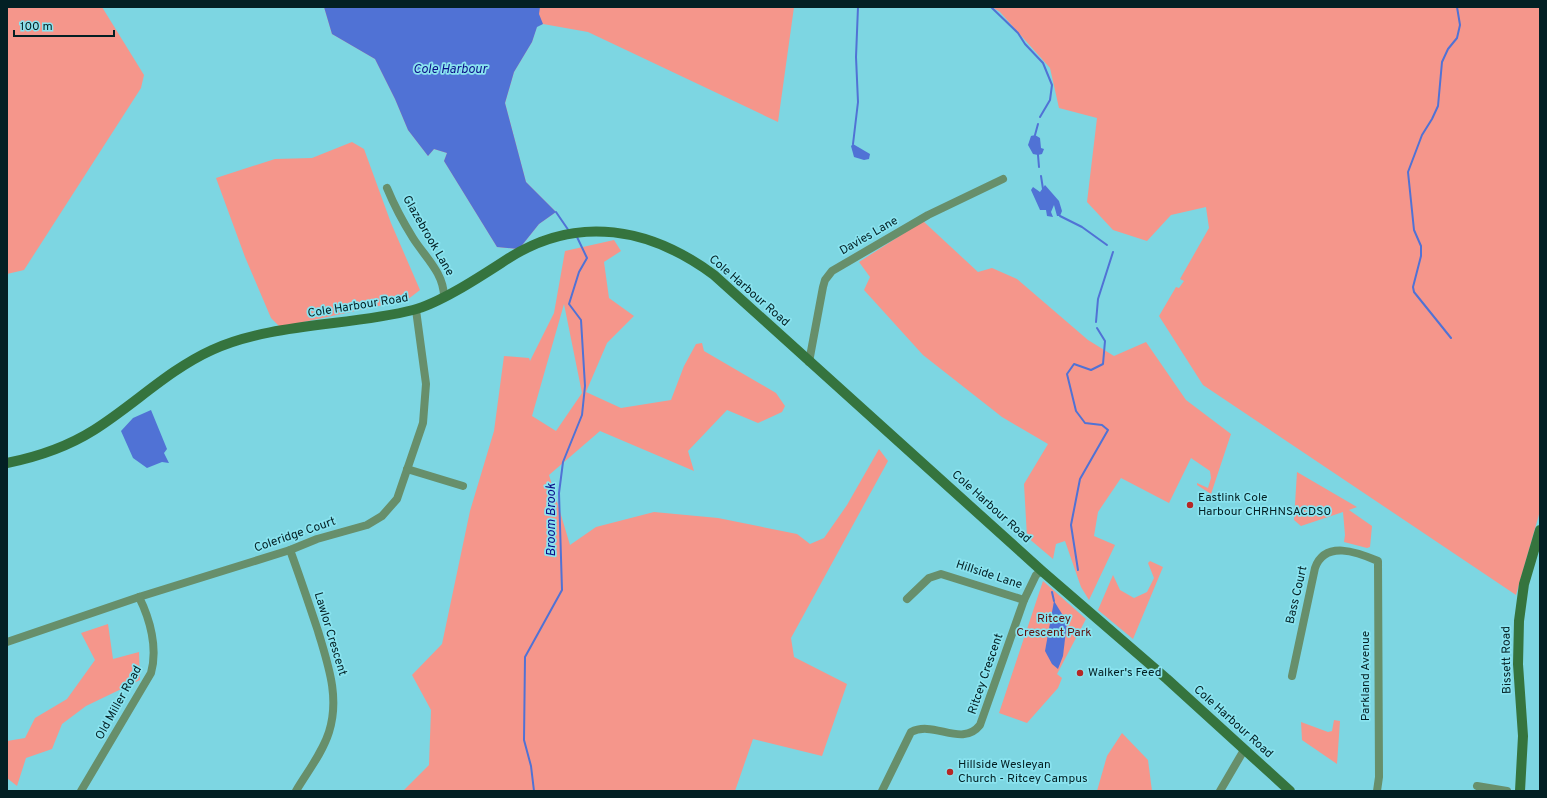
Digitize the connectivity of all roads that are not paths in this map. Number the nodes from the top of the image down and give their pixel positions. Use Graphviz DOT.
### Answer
graph roads {
  1 [pos="1003,179"];
  2 [pos="387,188"];
  3 [pos="444,297"];
  4 [pos="416,310"];
  5 [pos="809,362"];
  6 [pos="7,463"];
  7 [pos="407,469"];
  8 [pos="463,486"];
  9 [pos="1540,530"];
  10 [pos="290,550"];
  11 [pos="1378,561"];
  12 [pos="1042,571"];
  13 [pos="138,597"];
  14 [pos="907,599"];
  15 [pos="1024,600"];
  16 [pos="7,642"];
  17 [pos="1292,676"];
  18 [pos="1244,750"];
  19 [pos="1477,786"];
  20 [pos="81,791"];
  21 [pos="296,791"];
  22 [pos="882,791"];
  23 [pos="1220,791"];
  24 [pos="1290,791"];
  25 [pos="1378,791"];
  26 [pos="1507,791"];
  27 [pos="1520,791"];
  1 -- 5 [label="street, Davies Lane"];
  2 -- 3 [label="street, Glazebrook Lane"];
  3 -- 4 [label="main road, Cole Harbour Road"];
  3 -- 5 [label="main road, Cole Harbour Road"];
  4 -- 6 [label="main road, Cole Harbour Road"];
  4 -- 7 [label="street, Coleridge Court"];
  5 -- 12 [label="main road, Cole Harbour Road"];
  7 -- 8 [label="street"];
  7 -- 10 [label="street, Coleridge Court"];
  9 -- 27 [label="main road, Bissett Road"];
  10 -- 13 [label="street, Coleridge Court"];
  10 -- 21 [label="street, Lawlor Crescent"];
  11 -- 17 [label="street, Bass Court"];
  11 -- 25 [label="street, Parkland Avenue"];
  12 -- 15 [label="street, Ritcey Crescent"];
  12 -- 18 [label="main road, Cole Harbour Road"];
  13 -- 16 [label="street, Coleridge Court"];
  13 -- 20 [label="street, Old Miller Road"];
  14 -- 15 [label="street, Hillside Lane"];
  15 -- 22 [label="street, Ritcey Crescent"];
  18 -- 23 [label="street"];
  18 -- 24 [label="main road, Cole Harbour Road"];
  19 -- 26 [label="street"];
}
